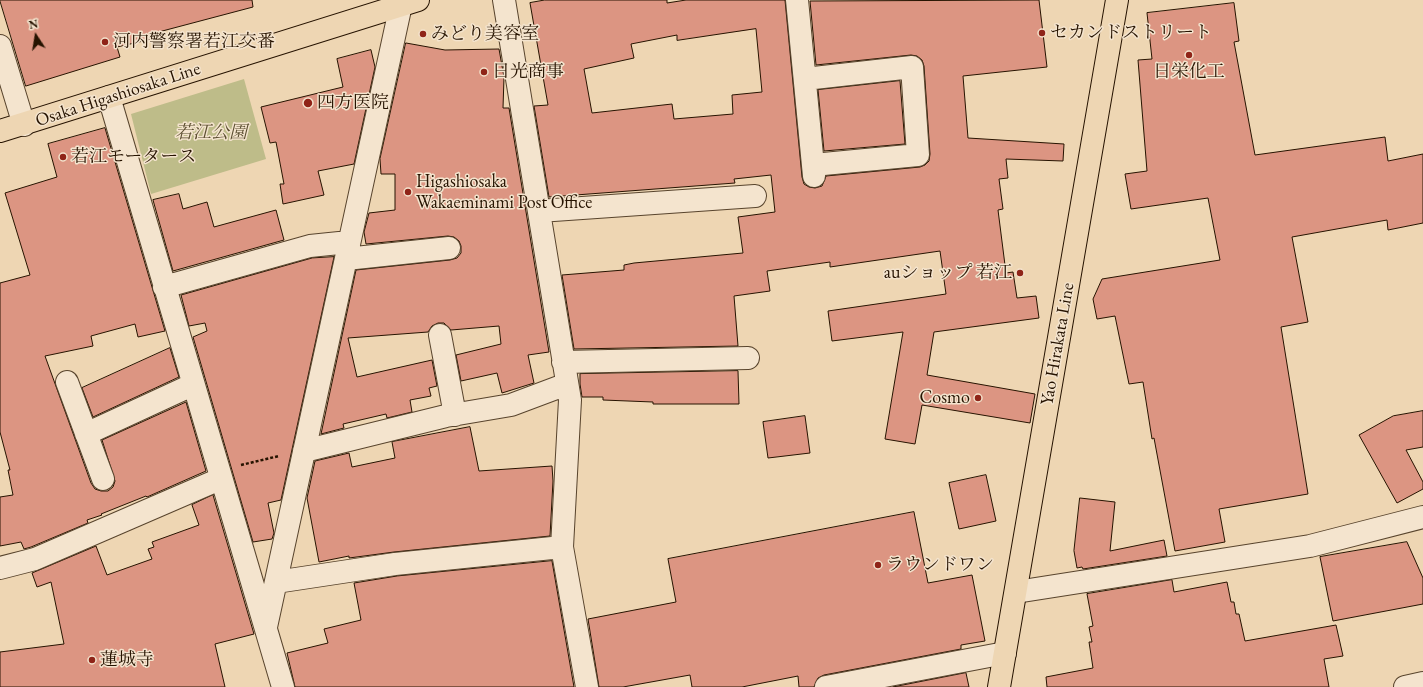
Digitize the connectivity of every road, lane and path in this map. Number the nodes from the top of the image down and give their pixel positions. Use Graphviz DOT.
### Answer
graph roads {
  1 [pos="504,0"];
  2 [pos="798,0"];
  3 [pos="1117,0"];
  4 [pos="407,2"];
  5 [pos="0,46"];
  6 [pos="805,79"];
  7 [pos="109,97"];
  8 [pos="24,125"];
  9 [pos="0,131"];
  10 [pos="755,196"];
  11 [pos="539,211"];
  12 [pos="449,248"];
  13 [pos="348,250"];
  14 [pos="164,287"];
  15 [pos="440,335"];
  16 [pos="748,358"];
  17 [pos="563,362"];
  18 [pos="67,382"];
  19 [pos="567,384"];
  20 [pos="192,385"];
  21 [pos="455,415"];
  22 [pos="86,434"];
  23 [pos="304,451"];
  24 [pos="219,474"];
  25 [pos="103,479"];
  26 [pos="1423,517"];
  27 [pos="562,547"];
  28 [pos="0,568"];
  29 [pos="276,582"];
  30 [pos="1016,592"];
  31 [pos="266,627"];
  32 [pos="1005,653"];
  33 [pos="1423,683"];
  34 [pos="283,687"];
  35 [pos="587,687"];
  36 [pos="826,687"];
  37 [pos="999,687"];
  38 [pos="1405,687"];
  1 -- 11 [label="street"];
  2 -- 6 [label="street"];
  3 -- 30 [label="main road, Yao Hirakata Line"];
  4 -- 7 [label="main road, Osaka Higashiosaka Line"];
  4 -- 13 [label="street"];
  5 -- 8 [label="street"];
  6 -- 6 [label="street"];
  7 -- 8 [label="main road, Osaka Higashiosaka Line"];
  7 -- 14 [label="street"];
  8 -- 9 [label="main road, Osaka Higashiosaka Line"];
  10 -- 11 [label="street"];
  11 -- 17 [label="street"];
  12 -- 13 [label="street"];
  13 -- 14 [label="street"];
  13 -- 23 [label="street"];
  14 -- 20 [label="street"];
  15 -- 21 [label="street"];
  16 -- 17 [label="street"];
  17 -- 19 [label="street"];
  18 -- 22 [label="street"];
  19 -- 21 [label="street"];
  19 -- 27 [label="street"];
  20 -- 22 [label="street"];
  20 -- 24 [label="street"];
  21 -- 23 [label="street"];
  22 -- 25 [label="street"];
  23 -- 24 [label="path"];
  23 -- 29 [label="street"];
  24 -- 28 [label="street"];
  24 -- 31 [label="street"];
  26 -- 30 [label="street"];
  27 -- 29 [label="street"];
  27 -- 35 [label="street"];
  29 -- 31 [label="street"];
  30 -- 32 [label="main road, Yao Hirakata Line"];
  31 -- 34 [label="street"];
  32 -- 36 [label="street"];
  32 -- 37 [label="main road, Yao Hirakata Line"];
  33 -- 38 [label="street"];
}
